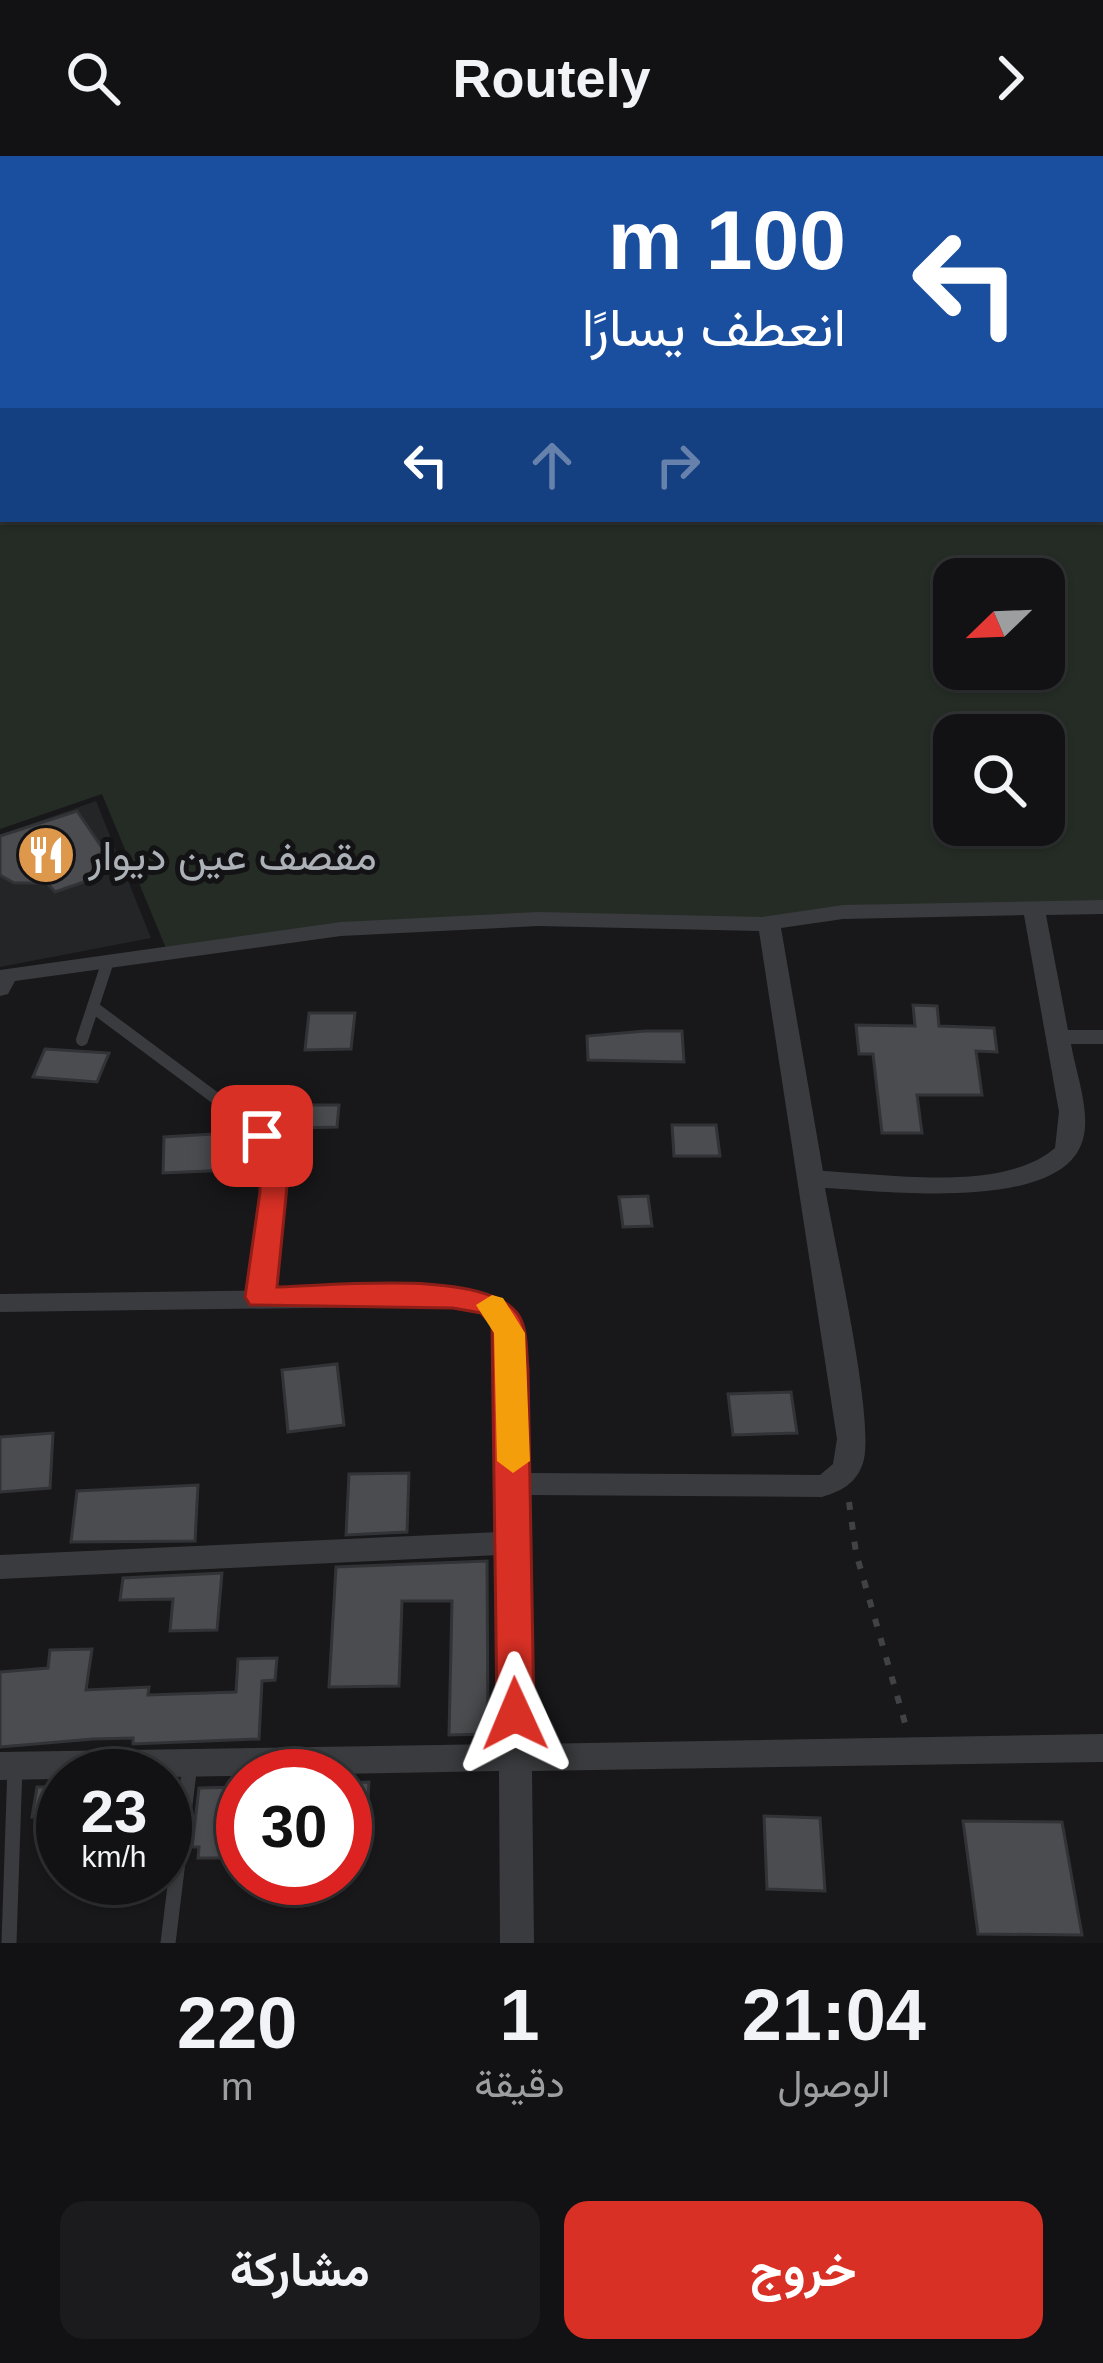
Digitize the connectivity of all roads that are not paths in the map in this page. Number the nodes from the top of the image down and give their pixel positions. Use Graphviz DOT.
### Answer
graph roads {
  1 [pos="1103,907"];
  2 [pos="1034,909"];
  3 [pos="769,923"];
  4 [pos="108,961"];
  5 [pos="0,989"];
  6 [pos="93,1006"];
  7 [pos="1057,1036"];
  8 [pos="1103,1037"];
  9 [pos="82,1040"];
  10 [pos="809,1179"];
  11 [pos="260,1297"];
  12 [pos="0,1303"];
  13 [pos="513,1484"];
  14 [pos="514,1543"];
  15 [pos="0,1567"];
  16 [pos="1102,1752"];
  17 [pos="516,1757"];
  18 [pos="192,1763"];
  19 [pos="8,1766"];
  20 [pos="173,1905"];
  21 [pos="9,1943"];
  22 [pos="168,1943"];
  23 [pos="517,1943"];
  1 -- 2 [label="street"];
  2 -- 3 [label="street"];
  2 -- 7 [label="street"];
  3 -- 4 [label="street"];
  3 -- 10 [label="street"];
  4 -- 5 [label="street"];
  4 -- 6 [label="lane"];
  6 -- 9 [label="lane"];
  6 -- 11 [label="lane"];
  7 -- 8 [label="street"];
  7 -- 10 [label="street"];
  10 -- 13 [label="street"];
  11 -- 12 [label="street"];
  11 -- 13 [label="street"];
  13 -- 14 [label="street"];
  14 -- 15 [label="street"];
  14 -- 17 [label="street"];
  16 -- 17 [label="street"];
  17 -- 18 [label="street"];
  17 -- 23 [label="street"];
  19 -- 21 [label="lane"];
  20 -- 22 [label="lane"];
}
